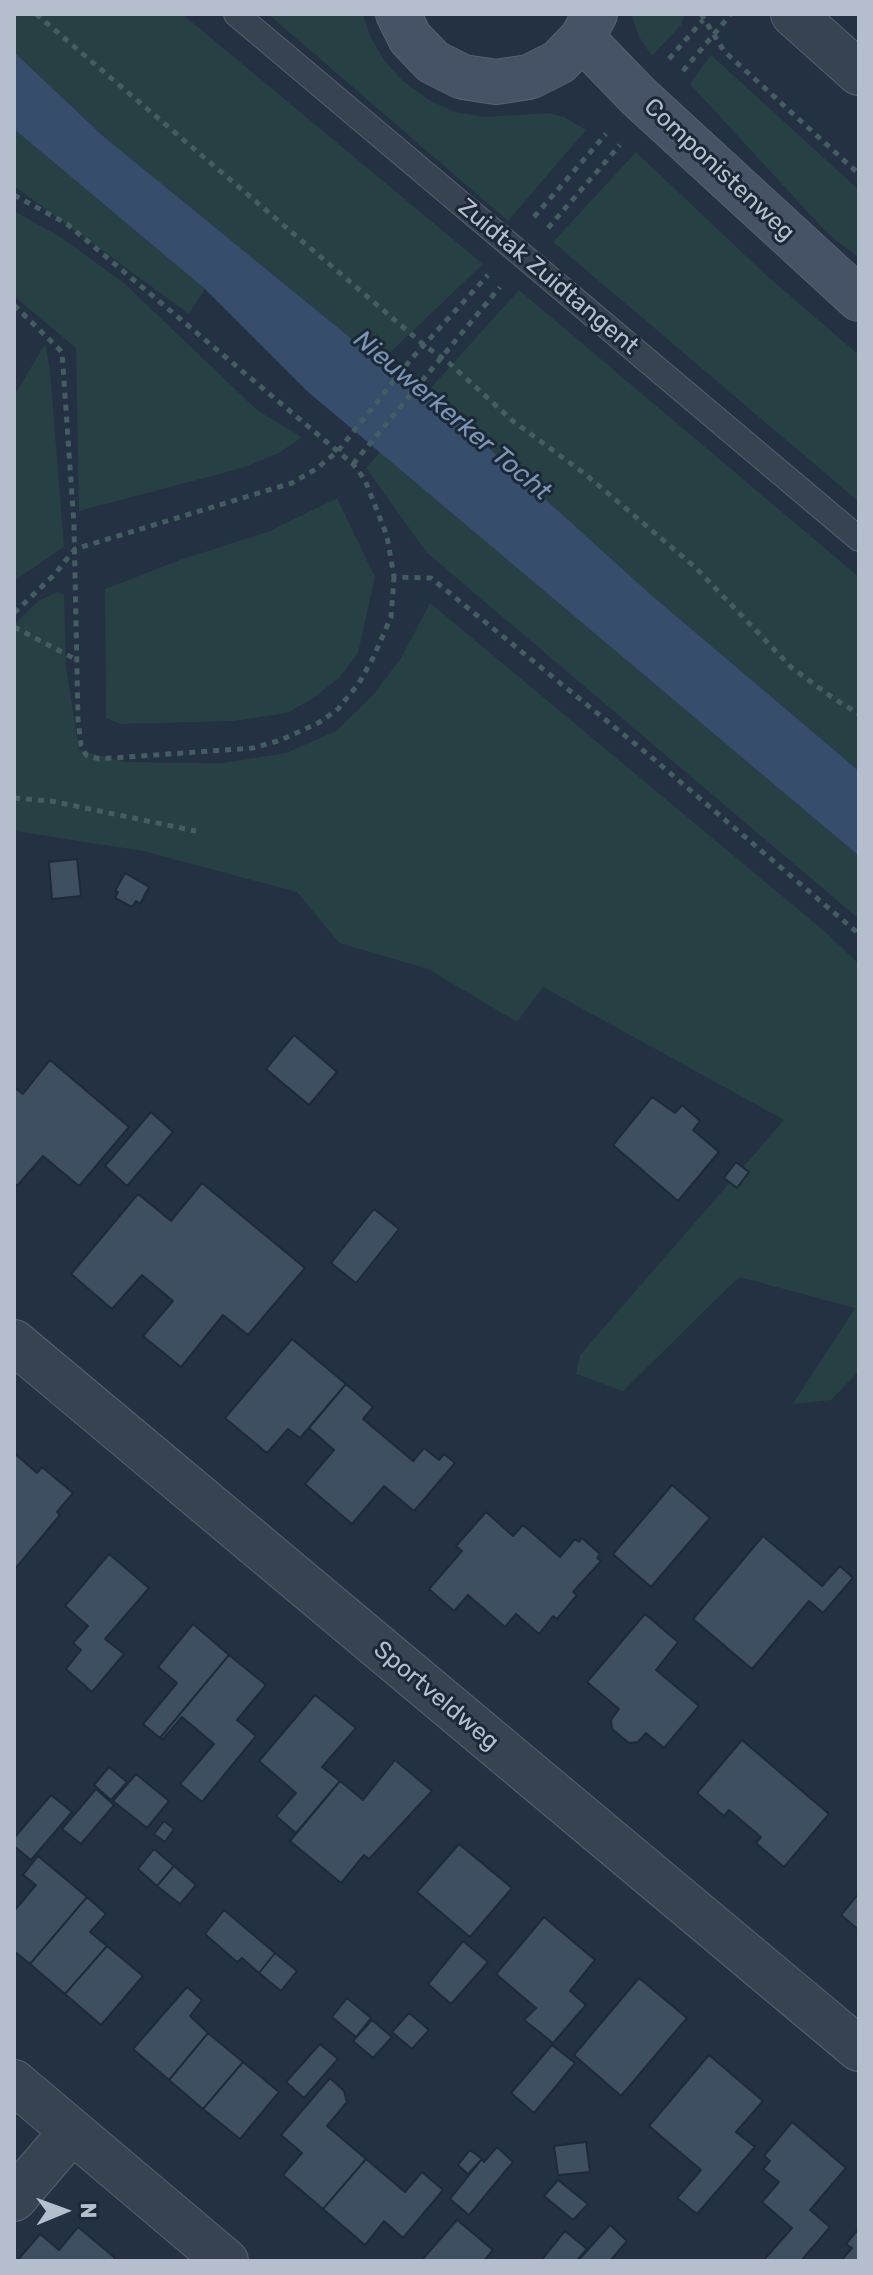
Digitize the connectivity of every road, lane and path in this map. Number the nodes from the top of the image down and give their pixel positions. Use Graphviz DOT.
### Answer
graph roads {
  1 [pos="36,14"];
  2 [pos="236,14"];
  3 [pos="398,14"];
  4 [pos="731,14"];
  5 [pos="793,14"];
  6 [pos="702,17"];
  7 [pos="588,26"];
  8 [pos="714,36"];
  9 [pos="664,65"];
  10 [pos="859,73"];
  11 [pos="676,79"];
  12 [pos="611,128"];
  13 [pos="626,139"];
  14 [pos="859,174"];
  15 [pos="14,195"];
  16 [pos="528,225"];
  17 [pos="540,237"];
  18 [pos="496,266"];
  19 [pos="508,277"];
  20 [pos="859,299"];
  21 [pos="14,305"];
  22 [pos="424,345"];
  23 [pos="442,358"];
  24 [pos="338,451"];
  25 [pos="353,464"];
  26 [pos="859,539"];
  27 [pos="75,549"];
  28 [pos="394,577"];
  29 [pos="14,613"];
  30 [pos="14,627"];
  31 [pos="77,660"];
  32 [pos="859,714"];
  33 [pos="14,798"];
  34 [pos="196,831"];
  35 [pos="859,934"];
  36 [pos="14,1342"];
  37 [pos="859,2049"];
  38 [pos="14,2082"];
  39 [pos="72,2131"];
  40 [pos="14,2199"];
  41 [pos="226,2261"];
  1 -- 22 [label="path"];
  2 -- 26 [label="lane, Zuidtak Zuidtangent"];
  3 -- 7 [label="main road"];
  4 -- 8 [label="path"];
  5 -- 10 [label="street"];
  6 -- 8 [label="path"];
  6 -- 9 [label="path"];
  7 -- 20 [label="main road, Componistenweg"];
  8 -- 11 [label="path"];
  8 -- 14 [label="path"];
  12 -- 16 [label="path"];
  13 -- 17 [label="path"];
  15 -- 24 [label="path"];
  18 -- 22 [label="path"];
  19 -- 23 [label="path"];
  21 -- 27 [label="path"];
  22 -- 23 [label="path"];
  22 -- 24 [label="path"];
  23 -- 25 [label="path"];
  23 -- 32 [label="path"];
  24 -- 25 [label="path"];
  24 -- 27 [label="path"];
  25 -- 28 [label="path"];
  27 -- 29 [label="path"];
  27 -- 31 [label="path"];
  28 -- 31 [label="path"];
  28 -- 35 [label="path"];
  30 -- 31 [label="path"];
  33 -- 34 [label="path"];
  36 -- 37 [label="street, Sportveldweg"];
  38 -- 39 [label="street"];
  39 -- 40 [label="street"];
  39 -- 41 [label="street"];
}
